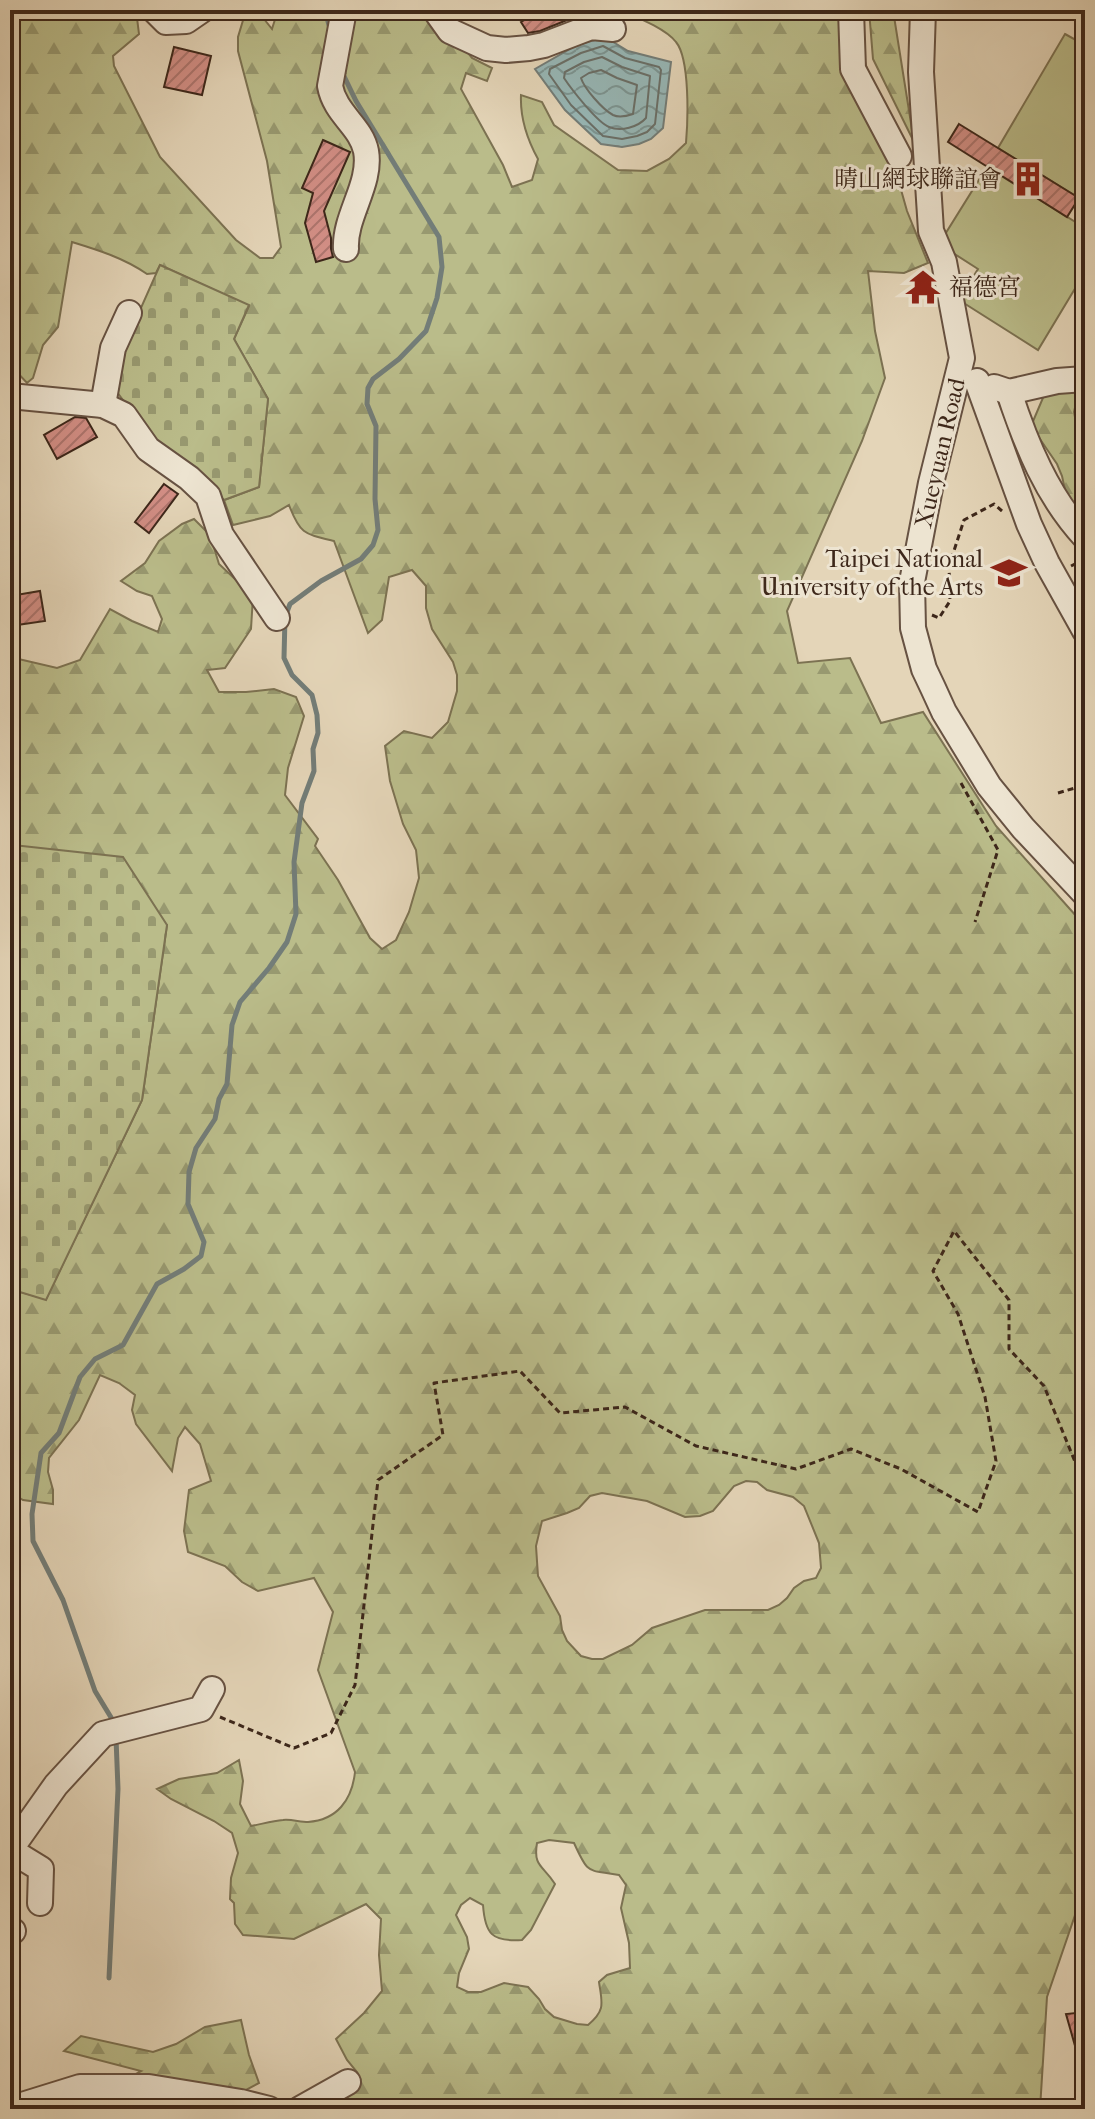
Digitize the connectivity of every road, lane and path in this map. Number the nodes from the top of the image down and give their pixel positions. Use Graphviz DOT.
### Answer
graph roads {
  1 [pos="154,10"];
  2 [pos="202,10"];
  3 [pos="344,10"];
  4 [pos="435,10"];
  5 [pos="851,10"];
  6 [pos="923,10"];
  7 [pos="613,29"];
  8 [pos="899,156"];
  9 [pos="346,249"];
  10 [pos="129,313"];
  11 [pos="1085,379"];
  12 [pos="967,380"];
  13 [pos="1009,392"];
  14 [pos="10,396"];
  15 [pos="103,405"];
  16 [pos="994,504"];
  17 [pos="1085,537"];
  18 [pos="277,618"];
  19 [pos="928,624"];
  20 [pos="1085,631"];
  21 [pos="959,780"];
  22 [pos="1085,785"];
  23 [pos="1058,793"];
  24 [pos="1085,894"];
  25 [pos="975,922"];
  26 [pos="1085,1486"];
  27 [pos="206,1699"];
  28 [pos="10,1850"];
  29 [pos="40,1903"];
  30 [pos="348,2082"];
  31 [pos="19,2109"];
  32 [pos="269,2109"];
  33 [pos="300,2109"];
  1 -- 2 [label="street"];
  3 -- 9 [label="street"];
  4 -- 7 [label="street"];
  5 -- 8 [label="street"];
  6 -- 12 [label="street, Xueyuan Road"];
  10 -- 15 [label="street"];
  11 -- 13 [label="street"];
  12 -- 13 [label="street"];
  12 -- 20 [label="street"];
  12 -- 24 [label="street, Xueyuan Road"];
  13 -- 17 [label="street"];
  14 -- 15 [label="street"];
  15 -- 18 [label="street"];
  16 -- 19 [label="path"];
  21 -- 25 [label="path"];
  22 -- 23 [label="path"];
  26 -- 27 [label="path"];
  27 -- 28 [label="street"];
  28 -- 29 [label="street"];
  30 -- 33 [label="street"];
  31 -- 32 [label="street"];
}
